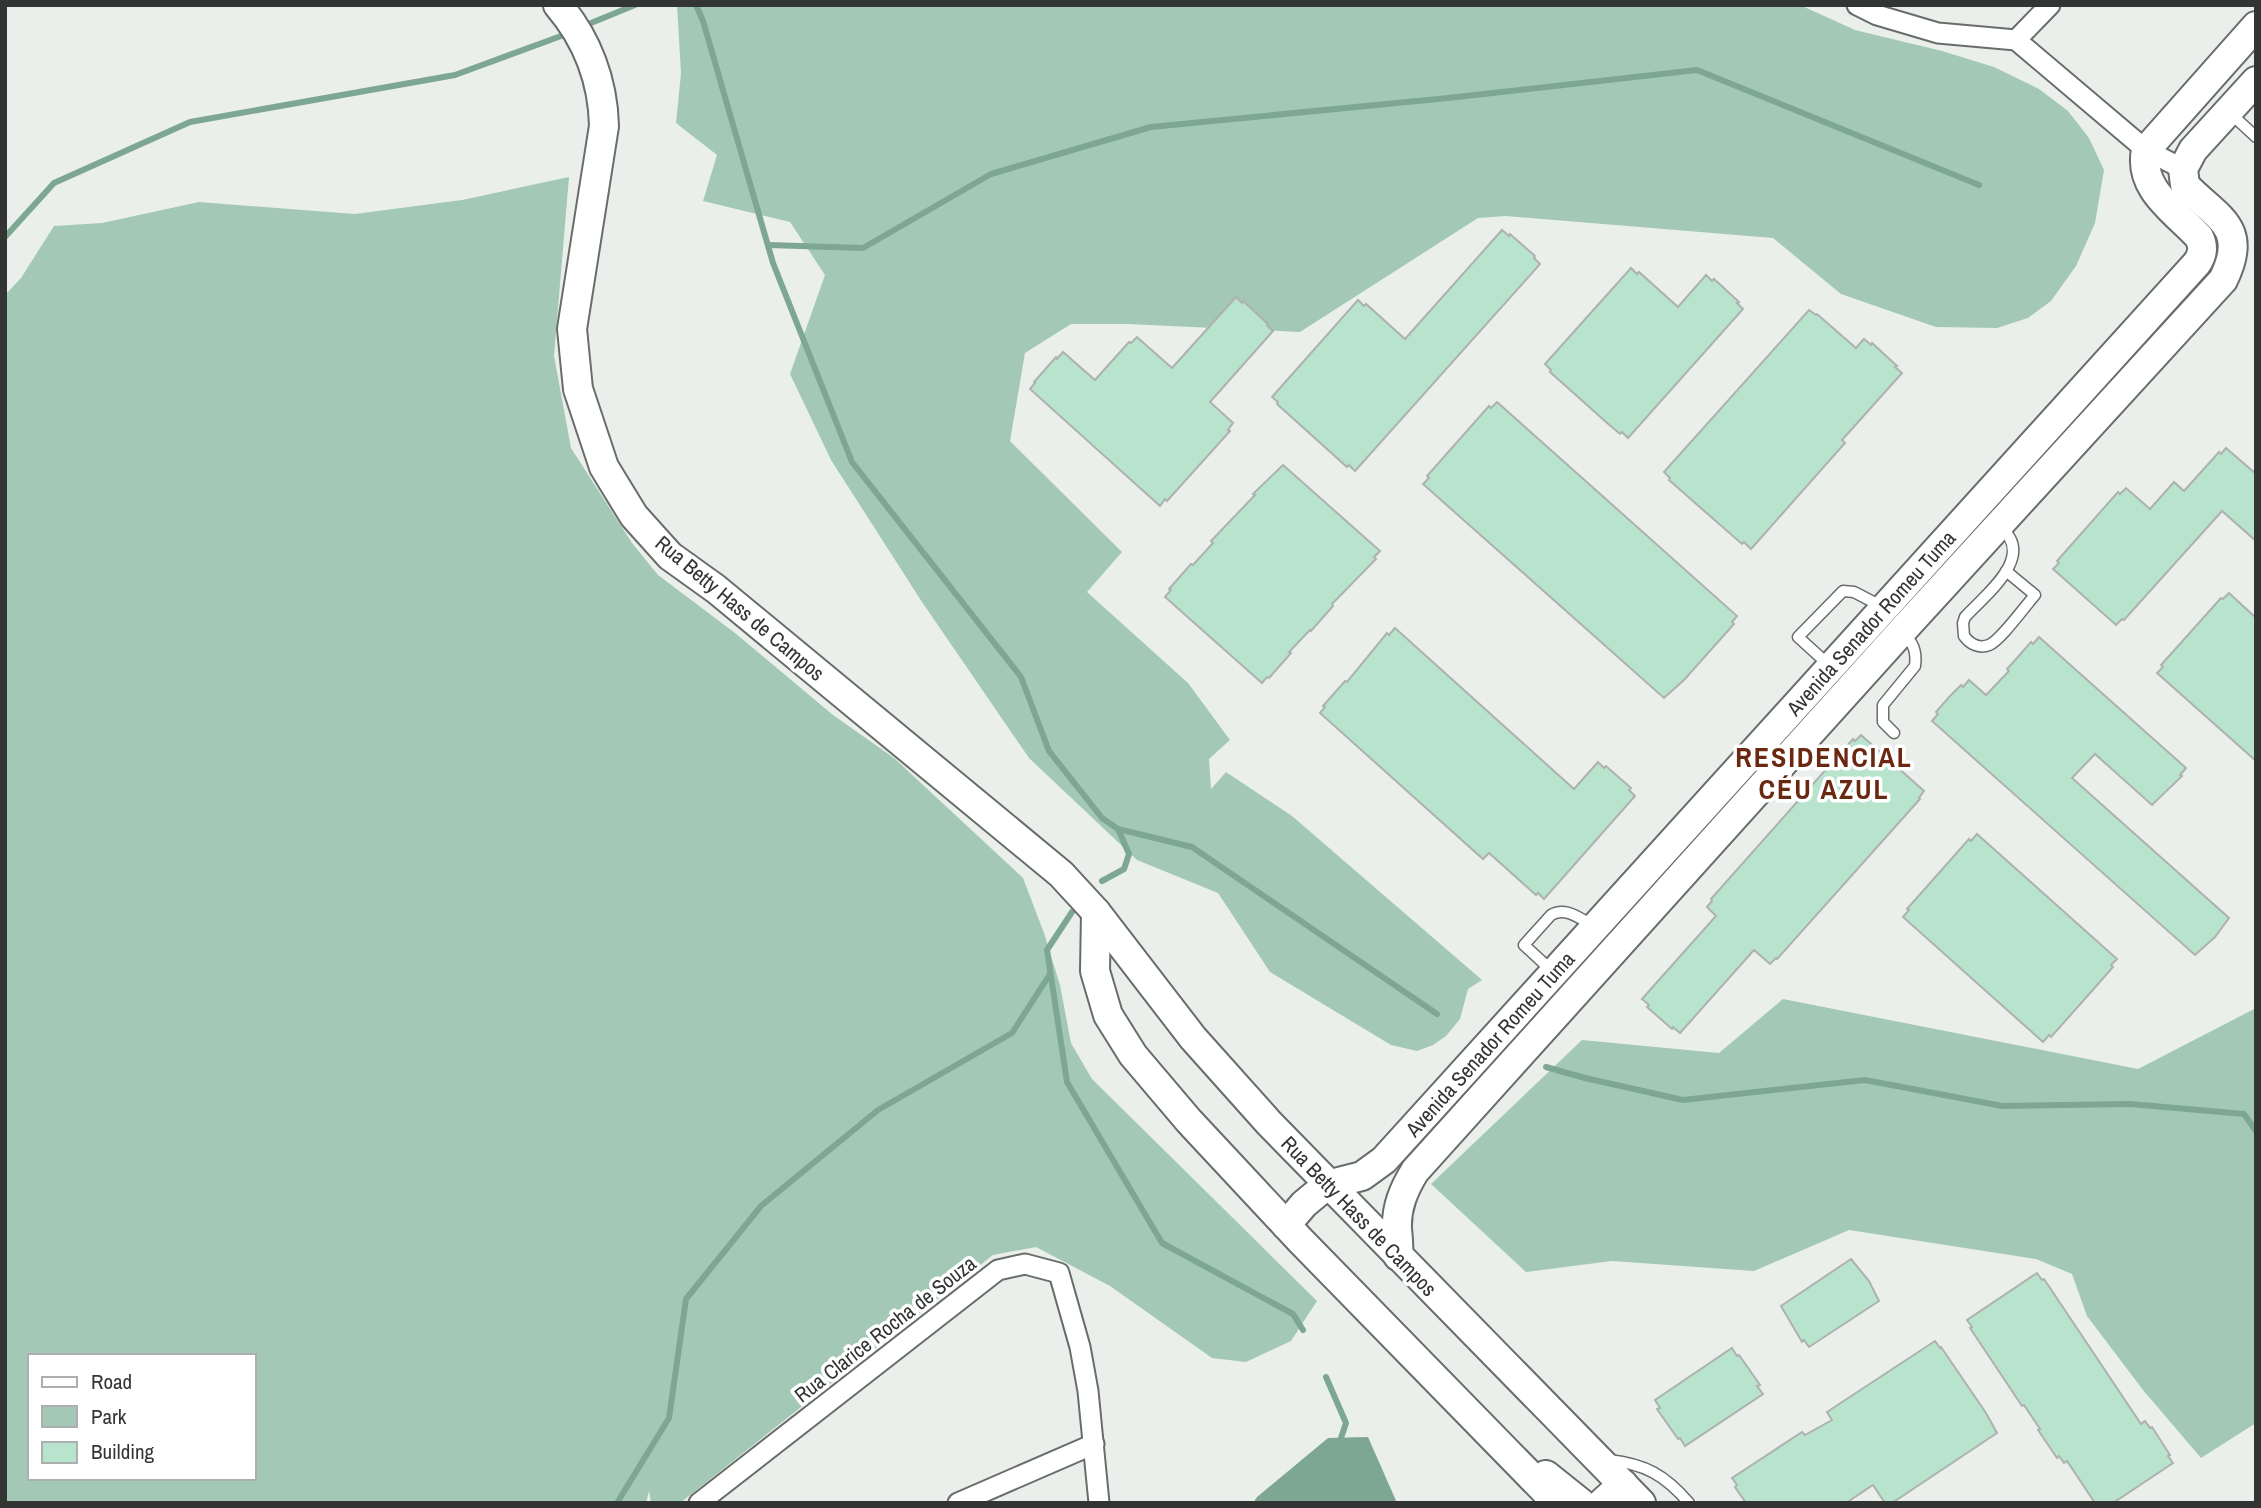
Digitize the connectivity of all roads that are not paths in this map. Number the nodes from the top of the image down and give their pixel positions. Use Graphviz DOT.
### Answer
graph roads {
  1 [pos="558,5"];
  2 [pos="1857,5"];
  3 [pos="2050,5"];
  4 [pos="1881,10"];
  5 [pos="2256,26"];
  6 [pos="2016,40"];
  7 [pos="2256,81"];
  8 [pos="2228,112"];
  9 [pos="2256,136"];
  10 [pos="2146,150"];
  11 [pos="2183,169"];
  12 [pos="2000,527"];
  13 [pos="2006,571"];
  14 [pos="1884,608"];
  15 [pos="1901,632"];
  16 [pos="1831,667"];
  17 [pos="1894,733"];
  18 [pos="1096,912"];
  19 [pos="1596,927"];
  20 [pos="1554,973"];
  21 [pos="1327,1185"];
  22 [pos="1286,1225"];
  23 [pos="1398,1256"];
  24 [pos="1476,1418"];
  25 [pos="1094,1444"];
  26 [pos="1598,1459"];
  27 [pos="1632,1494"];
  28 [pos="699,1503"];
  29 [pos="958,1503"];
  30 [pos="1099,1503"];
  31 [pos="1557,1503"];
  32 [pos="1581,1503"];
  33 [pos="1602,1503"];
  34 [pos="1689,1503"];
  1 -- 18 [label="street, Rua Betty Hass de Campos"];
  2 -- 4 [label="street"];
  3 -- 6 [label="street"];
  4 -- 6 [label="street"];
  5 -- 10 [label="street"];
  6 -- 10 [label="street"];
  7 -- 8 [label="street"];
  8 -- 9 [label="lane"];
  8 -- 11 [label="street"];
  10 -- 11 [label="street"];
  10 -- 14 [label="street, Avenida Senador Romeu Tuma"];
  11 -- 12 [label="street, Avenida Senador Romeu Tuma"];
  12 -- 13 [label="lane"];
  12 -- 15 [label="street, Avenida Senador Romeu Tuma"];
  13 -- 13 [label="lane"];
  14 -- 16 [label="street, Avenida Senador Romeu Tuma"];
  14 -- 16 [label="lane"];
  15 -- 17 [label="lane"];
  15 -- 23 [label="street, Avenida Senador Romeu Tuma"];
  16 -- 19 [label="street, Avenida Senador Romeu Tuma"];
  18 -- 21 [label="street, Rua Betty Hass de Campos"];
  18 -- 22 [label="street"];
  19 -- 20 [label="street, Avenida Senador Romeu Tuma"];
  19 -- 20 [label="lane"];
  20 -- 21 [label="street, Avenida Senador Romeu Tuma"];
  21 -- 22 [label="street"];
  21 -- 23 [label="street, Rua Betty Hass de Campos"];
  22 -- 24 [label="street"];
  23 -- 26 [label="street, Rua Betty Hass de Campos"];
  24 -- 31 [label="street"];
  24 -- 32 [label="street"];
  25 -- 28 [label="street, Rua Clarice Rocha de Souza"];
  25 -- 29 [label="street"];
  25 -- 30 [label="street, Rua Clarice Rocha de Souza"];
  26 -- 27 [label="street, Rua Betty Hass de Campos"];
  26 -- 34 [label="lane"];
  27 -- 33 [label="street"];
}
